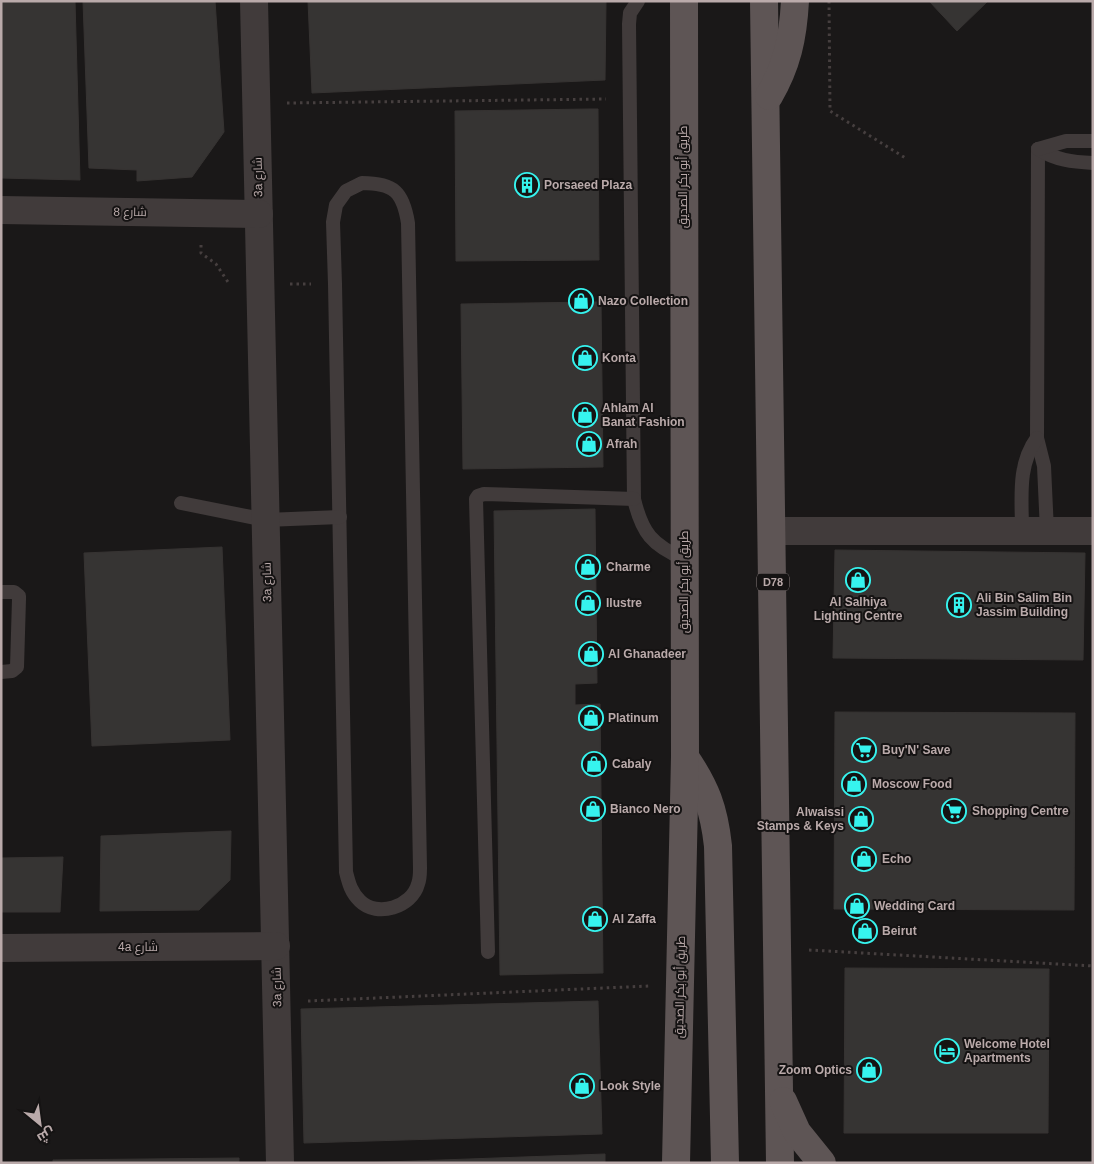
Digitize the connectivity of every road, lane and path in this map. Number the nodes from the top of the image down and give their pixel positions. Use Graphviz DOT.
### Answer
graph roads {
  1 [pos="254,1"];
  2 [pos="638,1"];
  3 [pos="684,1"];
  4 [pos="764,1"];
  5 [pos="795,1"];
  6 [pos="829,1"];
  7 [pos="630,99"];
  8 [pos="767,100"];
  9 [pos="257,104"];
  10 [pos="1093,140"];
  11 [pos="1038,149"];
  12 [pos="908,159"];
  13 [pos="1093,163"];
  14 [pos="1,210"];
  15 [pos="259,214"];
  16 [pos="1036,438"];
  17 [pos="634,498"];
  18 [pos="181,503"];
  19 [pos="340,517"];
  20 [pos="266,520"];
  21 [pos="772,531"];
  22 [pos="1034,531"];
  23 [pos="1093,531"];
  24 [pos="684,559"];
  25 [pos="1,592"];
  26 [pos="1,672"];
  27 [pos="685,757"];
  28 [pos="276,946"];
  29 [pos="1,948"];
  30 [pos="777,948"];
  31 [pos="488,952"];
  32 [pos="1093,966"];
  33 [pos="680,984"];
  34 [pos="277,1002"];
  35 [pos="779,1091"];
  36 [pos="280,1163"];
  37 [pos="676,1163"];
  38 [pos="725,1163"];
  39 [pos="780,1163"];
  40 [pos="822,1163"];
  1 -- 9 [label="street, 3a شارع"];
  2 -- 7 [label="lane"];
  3 -- 24 [label="main road, طريق أبو بكر الصديق"];
  4 -- 8 [label="main road, D78"];
  5 -- 8 [label="main road"];
  6 -- 12 [label="path"];
  7 -- 9 [label="path"];
  7 -- 17 [label="lane"];
  8 -- 21 [label="main road, D78"];
  9 -- 15 [label="street, 3a شارع"];
  10 -- 11 [label="lane"];
  11 -- 13 [label="lane"];
  11 -- 16 [label="lane"];
  14 -- 15 [label="street, شارع 8"];
  15 -- 20 [label="street, 3a شارع"];
  16 -- 22 [label="lane"];
  16 -- 22 [label="lane"];
  17 -- 24 [label="lane"];
  17 -- 31 [label="lane"];
  18 -- 20 [label="lane"];
  19 -- 19 [label="lane"];
  19 -- 20 [label="lane"];
  20 -- 28 [label="street, 3a شارع"];
  21 -- 22 [label="street"];
  21 -- 30 [label="main road, D78"];
  22 -- 23 [label="street"];
  24 -- 27 [label="main road, طريق أبو بكر الصديق"];
  25 -- 26 [label="lane"];
  27 -- 33 [label="main road, طريق أبو بكر الصديق"];
  27 -- 38 [label="main road"];
  28 -- 29 [label="street, 4a شارع"];
  28 -- 34 [label="street, 3a شارع"];
  30 -- 32 [label="path"];
  30 -- 35 [label="main road, D78"];
  33 -- 34 [label="path"];
  33 -- 37 [label="main road, طريق أبو بكر الصديق"];
  34 -- 36 [label="street, 3a شارع"];
  35 -- 39 [label="main road, D78"];
  35 -- 40 [label="main road"];
}
